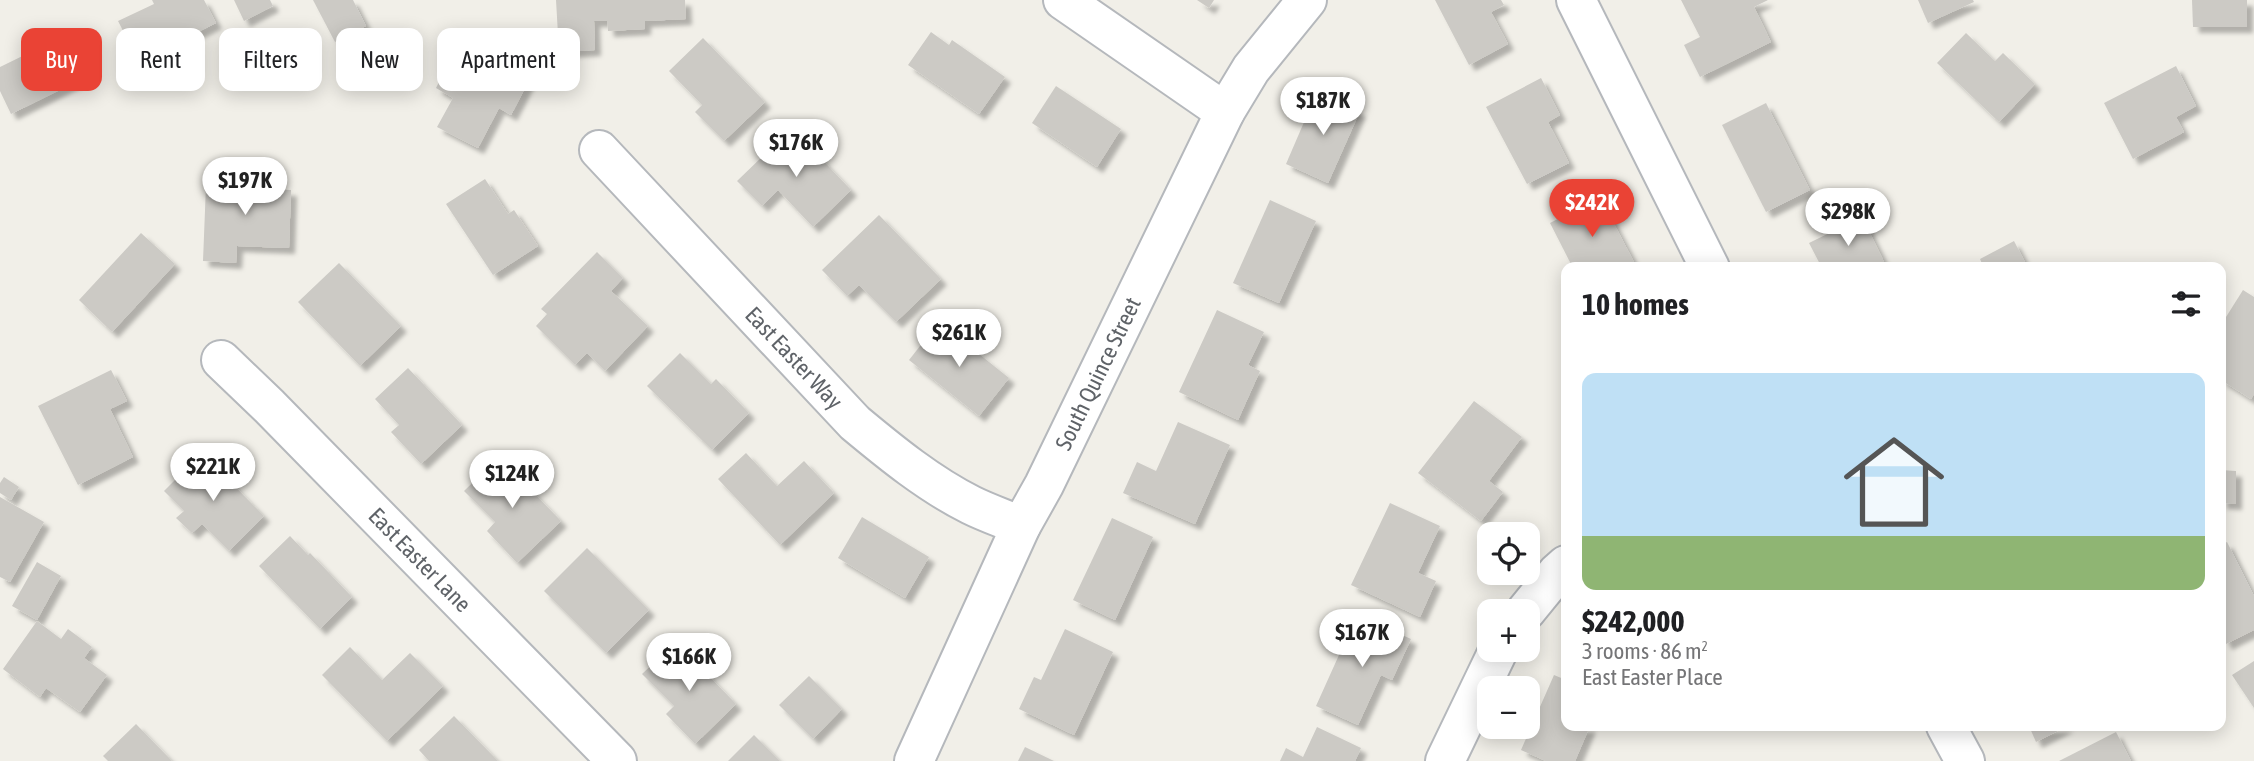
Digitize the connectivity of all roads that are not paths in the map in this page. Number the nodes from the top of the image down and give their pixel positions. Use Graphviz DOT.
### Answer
graph roads {
  1 [pos="1063,0"];
  2 [pos="1307,0"];
  3 [pos="1576,0"];
  4 [pos="1226,112"];
  5 [pos="598,150"];
  6 [pos="1707,262"];
  7 [pos="221,360"];
  8 [pos="1021,526"];
  9 [pos="1561,569"];
  10 [pos="1536,599"];
  11 [pos="1493,662"];
  12 [pos="1949,731"];
  13 [pos="617,761"];
  14 [pos="914,761"];
  15 [pos="1445,761"];
  16 [pos="1965,761"];
  1 -- 4 [label="street"];
  2 -- 4 [label="street, South Quince Street"];
  3 -- 6 [label="street"];
  4 -- 8 [label="street, South Quince Street"];
  5 -- 8 [label="street, East Easter Way"];
  7 -- 13 [label="street, East Easter Lane"];
  8 -- 14 [label="street, South Quince Street"];
  9 -- 10 [label="street"];
  11 -- 15 [label="street"];
  12 -- 16 [label="street"];
}
